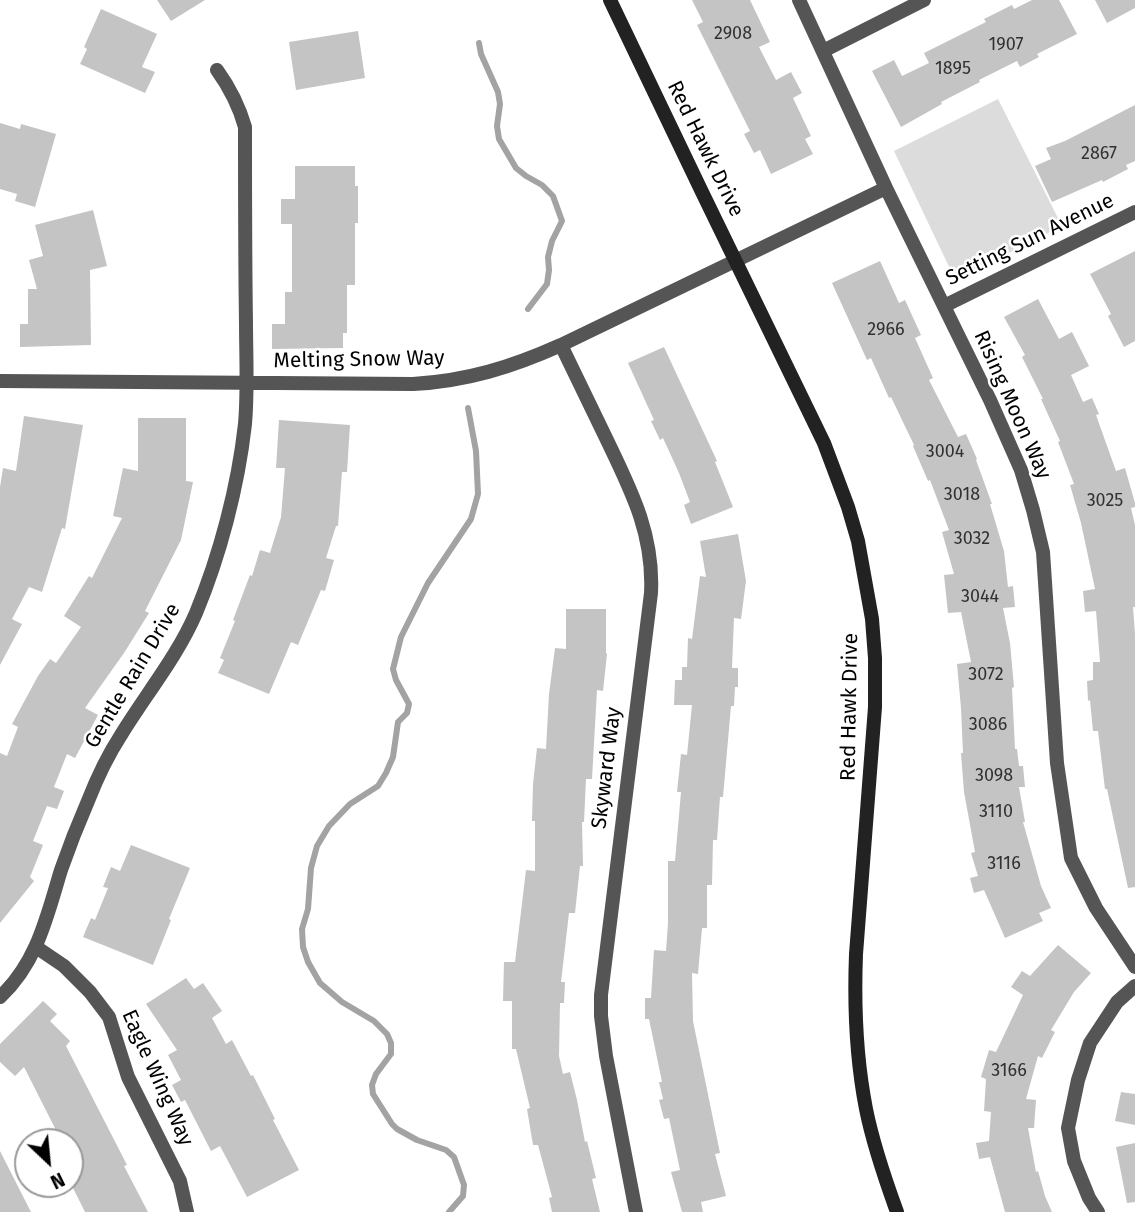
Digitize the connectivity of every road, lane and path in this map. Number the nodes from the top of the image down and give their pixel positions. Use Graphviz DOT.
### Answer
graph roads {
  1 [pos="610,0"];
  2 [pos="799,0"];
  3 [pos="925,0"];
  4 [pos="823,51"];
  5 [pos="217,70"];
  6 [pos="886,188"];
  7 [pos="1135,212"];
  8 [pos="736,260"];
  9 [pos="944,306"];
  10 [pos="561,345"];
  11 [pos="0,381"];
  12 [pos="246,382"];
  13 [pos="36,947"];
  14 [pos="1135,967"];
  15 [pos="1135,986"];
  16 [pos="0,997"];
  17 [pos="187,1212"];
  18 [pos="636,1212"];
  19 [pos="897,1212"];
  20 [pos="1098,1212"];
  1 -- 8 [label="street, Red Hawk Drive"];
  2 -- 4 [label="street, Rising Moon Way"];
  3 -- 4 [label="street"];
  4 -- 6 [label="street, Rising Moon Way"];
  5 -- 12 [label="street, Gentle Rain Drive"];
  6 -- 8 [label="street, Melting Snow Way"];
  6 -- 9 [label="street, Rising Moon Way"];
  7 -- 9 [label="street, Setting Sun Avenue"];
  8 -- 10 [label="street, Melting Snow Way"];
  8 -- 19 [label="street, Red Hawk Drive"];
  9 -- 14 [label="street, Rising Moon Way"];
  10 -- 12 [label="street, Melting Snow Way"];
  10 -- 18 [label="street, Skyward Way"];
  11 -- 12 [label="street, Melting Snow Way"];
  12 -- 13 [label="street, Gentle Rain Drive"];
  13 -- 16 [label="street, Gentle Rain Drive"];
  13 -- 17 [label="street, Eagle Wing Way"];
  15 -- 20 [label="street"];
}
